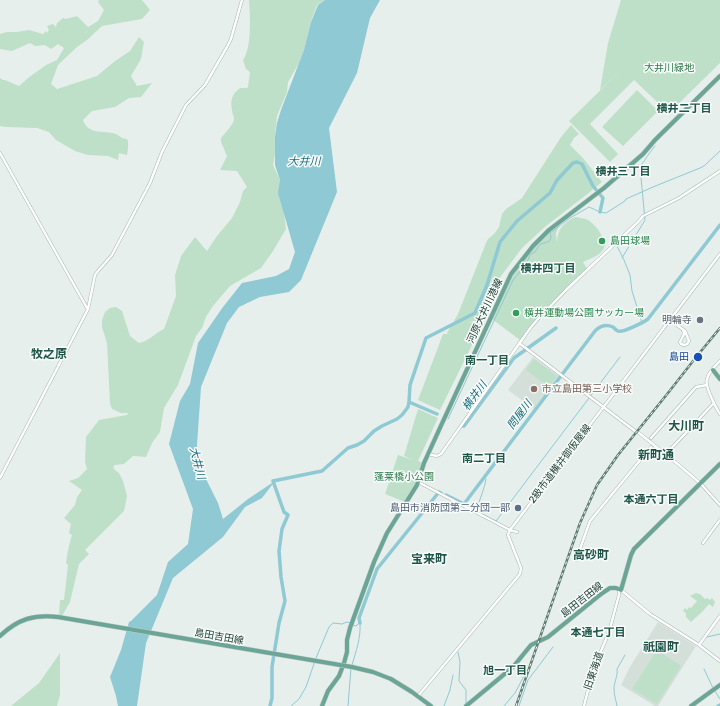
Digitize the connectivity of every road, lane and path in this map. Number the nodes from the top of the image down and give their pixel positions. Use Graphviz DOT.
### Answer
graph roads {
  1 [pos="242,0"];
  2 [pos="720,76"];
  3 [pos="0,153"];
  4 [pos="720,171"];
  5 [pos="720,254"];
  6 [pos="88,309"];
  7 [pos="670,320"];
  8 [pos="683,330"];
  9 [pos="519,343"];
  10 [pos="720,361"];
  11 [pos="712,370"];
  12 [pos="720,379"];
  13 [pos="707,385"];
  14 [pos="714,404"];
  15 [pos="604,407"];
  16 [pos="720,414"];
  17 [pos="636,431"];
  18 [pos="639,433"];
  19 [pos="651,438"];
  20 [pos="651,447"];
  21 [pos="428,454"];
  22 [pos="666,454"];
  23 [pos="720,464"];
  24 [pos="0,478"];
  25 [pos="418,482"];
  26 [pos="701,484"];
  27 [pos="720,505"];
  28 [pos="720,520"];
  29 [pos="510,530"];
  30 [pos="517,532"];
  31 [pos="703,542"];
  32 [pos="576,560"];
  33 [pos="621,590"];
  34 [pos="720,616"];
  35 [pos="0,636"];
  36 [pos="699,645"];
  37 [pos="720,660"];
  38 [pos="720,685"];
  39 [pos="418,696"];
  40 [pos="322,706"];
  41 [pos="430,706"];
  42 [pos="466,706"];
  43 [pos="584,706"];
  44 [pos="691,706"];
  1 -- 6 [label="street"];
  2 -- 21 [label="main road, 河原大井川港線"];
  3 -- 6 [label="street"];
  4 -- 9 [label="street"];
  5 -- 7 [label="street, 2級市道横井御仮屋線"];
  6 -- 24 [label="street"];
  7 -- 8 [label="street"];
  7 -- 15 [label="street, 2級市道横井御仮屋線"];
  8 -- 8 [label="street"];
  9 -- 15 [label="street"];
  9 -- 21 [label="street"];
  10 -- 11 [label="street"];
  11 -- 12 [label="main road"];
  11 -- 13 [label="street"];
  13 -- 14 [label="street"];
  13 -- 19 [label="street"];
  14 -- 16 [label="street"];
  14 -- 22 [label="street"];
  15 -- 17 [label="street"];
  15 -- 29 [label="street, 2級市道横井御仮屋線"];
  18 -- 22 [label="street"];
  20 -- 32 [label="street"];
  21 -- 25 [label="main road, 河原大井川港線"];
  22 -- 26 [label="street"];
  23 -- 26 [label="main road"];
  25 -- 29 [label="street"];
  25 -- 40 [label="main road, 河原大井川港線"];
  26 -- 27 [label="street"];
  26 -- 33 [label="main road"];
  28 -- 31 [label="street"];
  29 -- 30 [label="street"];
  29 -- 39 [label="street"];
  33 -- 36 [label="street"];
  33 -- 42 [label="main road, 島田吉田線"];
  33 -- 43 [label="street, 旧東海道"];
  34 -- 36 [label="street"];
  35 -- 39 [label="main road, 島田吉田線, bridge"];
  36 -- 37 [label="street"];
  38 -- 44 [label="main road"];
  39 -- 41 [label="main road, 島田吉田線"];
}
